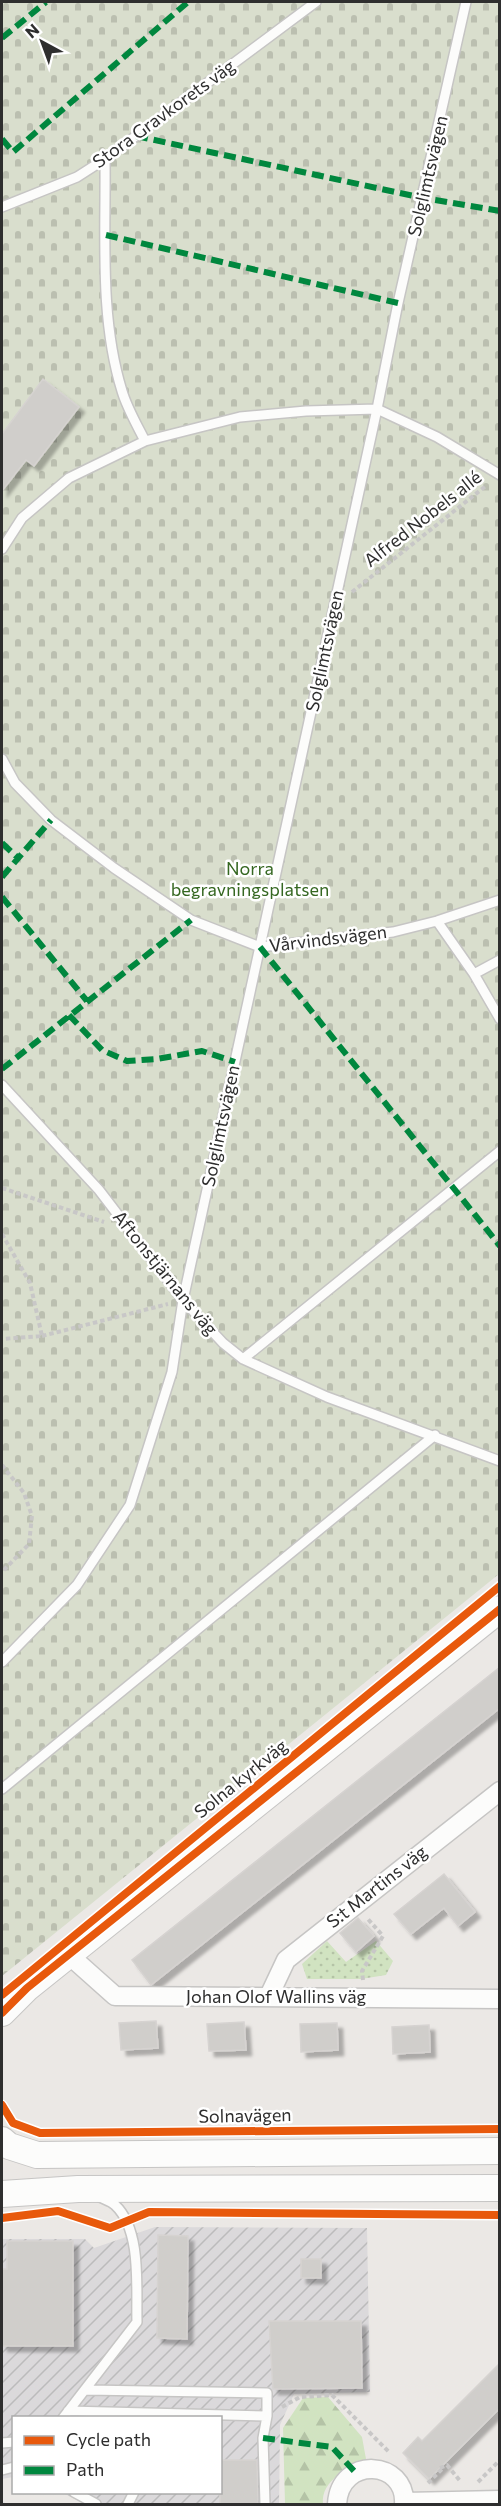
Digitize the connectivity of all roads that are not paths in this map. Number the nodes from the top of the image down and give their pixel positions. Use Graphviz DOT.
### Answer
graph roads {
  1 [pos="316,2"];
  2 [pos="466,2"];
  3 [pos="105,159"];
  4 [pos="2,207"];
  5 [pos="377,408"];
  6 [pos="145,441"];
  7 [pos="500,475"];
  8 [pos="2,549"];
  9 [pos="2,759"];
  10 [pos="500,900"];
  11 [pos="437,921"];
  12 [pos="260,947"];
  13 [pos="500,960"];
  14 [pos="474,974"];
  15 [pos="500,1019"];
  16 [pos="2,1086"];
  17 [pos="500,1151"];
  18 [pos="183,1300"];
  19 [pos="243,1359"];
  20 [pos="435,1436"];
  21 [pos="500,1461"];
  22 [pos="500,1609"];
  23 [pos="2,1662"];
  24 [pos="2,1789"];
  25 [pos="500,1791"];
  26 [pos="69,1955"];
  27 [pos="269,1996"];
  28 [pos="500,1999"];
  29 [pos="7,2008"];
  30 [pos="2,2029"];
  31 [pos="2,2140"];
  32 [pos="500,2151"];
  33 [pos="500,2188"];
  34 [pos="78,2189"];
  35 [pos="2,2194"];
  36 [pos="86,2390"];
  37 [pos="65,2415"];
  38 [pos="112,2415"];
  39 [pos="174,2416"];
  40 [pos="267,2416"];
  41 [pos="77,2494"];
  42 [pos="500,2500"];
  43 [pos="405,2503"];
  44 [pos="96,2505"];
  45 [pos="265,2505"];
  46 [pos="337,2505"];
  1 -- 3 [label="lane, Stora Gravkorets väg"];
  2 -- 5 [label="lane, Solglimtsvägen"];
  3 -- 4 [label="lane, Stora Gravkorets väg"];
  3 -- 6 [label="lane"];
  5 -- 6 [label="lane"];
  5 -- 7 [label="lane"];
  5 -- 12 [label="lane, Solglimtsvägen"];
  6 -- 8 [label="lane"];
  9 -- 12 [label="lane, Vårvindsvägen"];
  10 -- 11 [label="lane, Vårvindsvägen"];
  11 -- 12 [label="lane, Vårvindsvägen"];
  11 -- 14 [label="lane"];
  12 -- 18 [label="lane, Solglimtsvägen"];
  13 -- 14 [label="lane"];
  14 -- 15 [label="lane"];
  16 -- 18 [label="lane, Aftonstjärnans väg"];
  17 -- 19 [label="lane"];
  18 -- 19 [label="lane, Aftonstjärnans väg"];
  18 -- 23 [label="lane, Solglimtsvägen"];
  19 -- 20 [label="lane, Aftonstjärnans väg"];
  20 -- 21 [label="lane, Aftonstjärnans väg"];
  20 -- 24 [label="lane"];
  22 -- 26 [label="main road, Solna kyrkväg"];
  25 -- 27 [label="street, S:t Martins väg"];
  26 -- 27 [label="street, Johan Olof Wallins väg"];
  26 -- 29 [label="main road, Solna kyrkväg"];
  27 -- 28 [label="street, Johan Olof Wallins väg"];
  29 -- 30 [label="main road, Solna kyrkväg"];
  31 -- 32 [label="main road, Solnavägen"];
  33 -- 34 [label="main road"];
  34 -- 35 [label="main road"];
  34 -- 36 [label="lane"];
  36 -- 37 [label="lane"];
  36 -- 40 [label="lane"];
  37 -- 38 [label="lane"];
  38 -- 39 [label="lane"];
  39 -- 40 [label="lane"];
  40 -- 45 [label="lane"];
  41 -- 44 [label="lane"];
  42 -- 43 [label="street"];
  43 -- 46 [label="street"];
}
